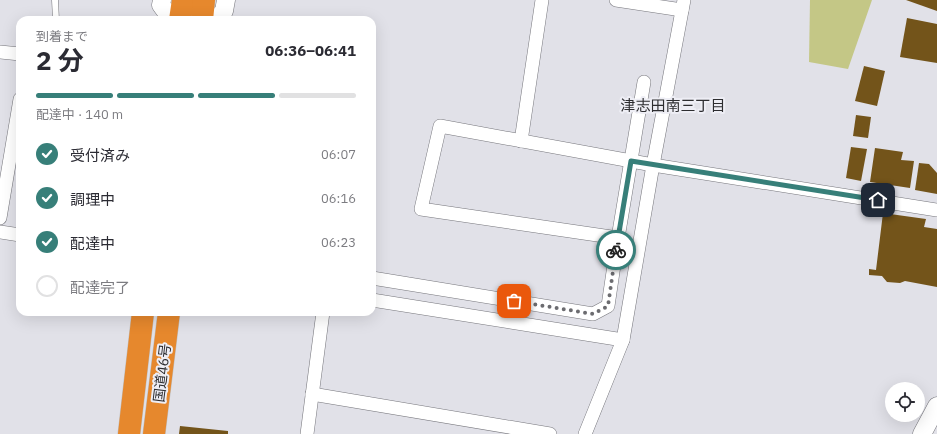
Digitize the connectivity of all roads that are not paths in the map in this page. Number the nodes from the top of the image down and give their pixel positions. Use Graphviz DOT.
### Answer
graph roads {
  1 [pos="55,0"];
  2 [pos="162,0"];
  3 [pos="183,0"];
  4 [pos="204,0"];
  5 [pos="226,0"];
  6 [pos="542,0"];
  7 [pos="616,0"];
  8 [pos="683,5"];
  9 [pos="56,16"];
  10 [pos="169,16"];
  11 [pos="181,16"];
  12 [pos="202,16"];
  13 [pos="220,16"];
  14 [pos="0,52"];
  15 [pos="16,54"];
  16 [pos="644,82"];
  17 [pos="16,122"];
  18 [pos="521,141"];
  19 [pos="631,161"];
  20 [pos="653,165"];
  21 [pos="937,210"];
  22 [pos="0,213"];
  23 [pos="0,232"];
  24 [pos="16,234"];
  25 [pos="618,238"];
  26 [pos="376,279"];
  27 [pos="376,301"];
  28 [pos="143,316"];
  29 [pos="169,316"];
  30 [pos="322,316"];
  31 [pos="623,340"];
  32 [pos="312,394"];
  33 [pos="937,406"];
  34 [pos="129,434"];
  35 [pos="154,434"];
  36 [pos="307,434"];
  37 [pos="550,434"];
  38 [pos="585,434"];
  39 [pos="922,434"];
  1 -- 9 [label="lane"];
  2 -- 10 [label="main road"];
  3 -- 11 [label="highway"];
  4 -- 12 [label="highway"];
  5 -- 13 [label="main road"];
  6 -- 18 [label="street"];
  7 -- 8 [label="street"];
  8 -- 20 [label="street"];
  14 -- 15 [label="street"];
  16 -- 19 [label="street"];
  17 -- 22 [label="street"];
  18 -- 19 [label="street"];
  18 -- 25 [label="street"];
  19 -- 20 [label="street"];
  19 -- 25 [label="street"];
  20 -- 21 [label="street"];
  20 -- 31 [label="street"];
  23 -- 24 [label="street"];
  25 -- 26 [label="street"];
  27 -- 31 [label="street"];
  28 -- 34 [label="highway, 国道46号"];
  29 -- 35 [label="highway, 国道46号"];
  30 -- 32 [label="street"];
  31 -- 38 [label="street"];
  32 -- 36 [label="street"];
  32 -- 37 [label="street"];
  33 -- 39 [label="main road"];
}
